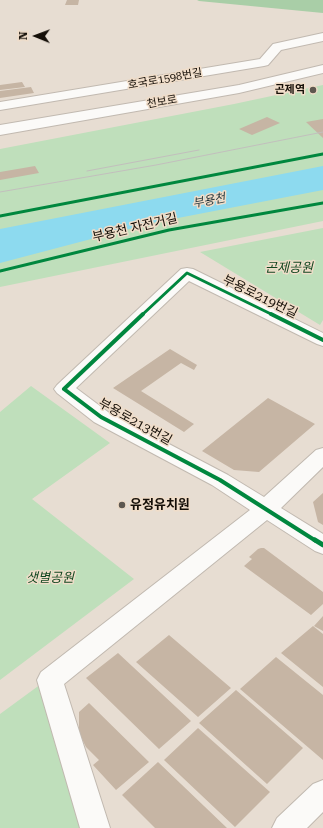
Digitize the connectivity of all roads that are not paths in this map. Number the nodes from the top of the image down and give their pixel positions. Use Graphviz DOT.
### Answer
graph roads {
  1 [pos="323,37"];
  2 [pos="323,69"];
  3 [pos="0,106"];
  4 [pos="0,130"];
  5 [pos="188,273"];
  6 [pos="323,340"];
  7 [pos="323,454"];
  8 [pos="266,509"];
  9 [pos="323,545"];
  10 [pos="323,793"];
  11 [pos="95,828"];
  12 [pos="287,828"];
  1 -- 3 [label="street, 호국로1598번길"];
  2 -- 4 [label="main road, 천보로"];
  5 -- 6 [label="street, 부용로219번길"];
  5 -- 8 [label="street, 부용로213번길"];
  7 -- 8 [label="street"];
  8 -- 9 [label="street, 부용로213번길"];
  8 -- 11 [label="street"];
  10 -- 12 [label="street"];
}
